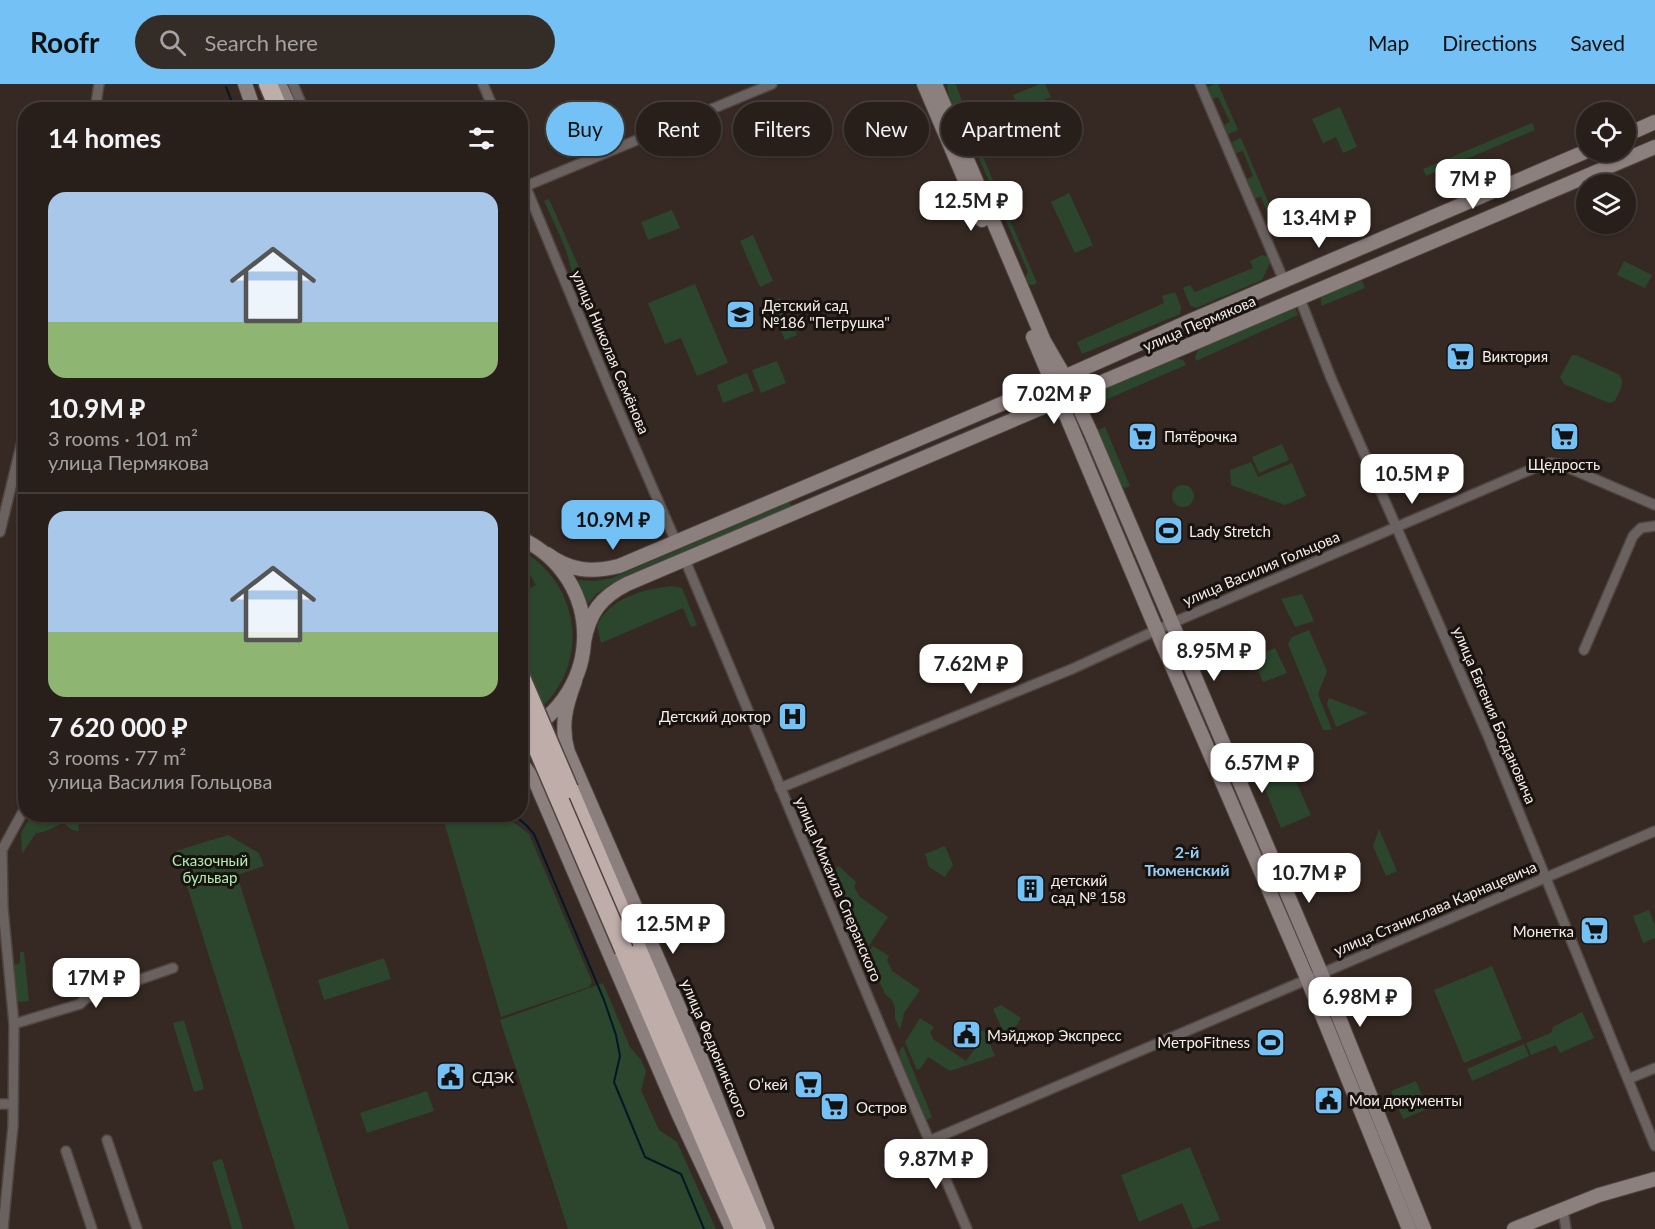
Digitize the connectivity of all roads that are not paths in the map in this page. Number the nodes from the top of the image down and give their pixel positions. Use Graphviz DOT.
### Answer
graph roads {
  1 [pos="99,84"];
  2 [pos="244,84"];
  3 [pos="255,84"];
  4 [pos="268,84"];
  5 [pos="279,84"];
  6 [pos="293,84"];
  7 [pos="483,84"];
  8 [pos="772,84"];
  9 [pos="924,84"];
  10 [pos="936,84"];
  11 [pos="1200,84"];
  12 [pos="96,102"];
  13 [pos="251,102"];
  14 [pos="262,102"];
  15 [pos="276,102"];
  16 [pos="287,102"];
  17 [pos="301,102"];
  18 [pos="491,102"];
  19 [pos="1655,122"];
  20 [pos="1636,131"];
  21 [pos="1655,147"];
  22 [pos="1576,156"];
  23 [pos="528,185"];
  24 [pos="528,191"];
  25 [pos="1496,191"];
  26 [pos="1470,201"];
  27 [pos="1503,213"];
  28 [pos="1480,222"];
  29 [pos="1284,281"];
  30 [pos="1300,299"];
  31 [pos="1059,379"];
  32 [pos="1067,398"];
  33 [pos="18,458"];
  34 [pos="1655,505"];
  35 [pos="1396,526"];
  36 [pos="1655,526"];
  37 [pos="0,532"];
  38 [pos="676,542"];
  39 [pos="528,543"];
  40 [pos="547,554"];
  41 [pos="685,560"];
  42 [pos="1172,623"];
  43 [pos="1156,630"];
  44 [pos="584,642"];
  45 [pos="1584,650"];
  46 [pos="575,681"];
  47 [pos="528,695"];
  48 [pos="528,725"];
  49 [pos="528,730"];
  50 [pos="528,770"];
  51 [pos="780,788"];
  52 [pos="18,820"];
  53 [pos="1655,831"];
  54 [pos="1,850"];
  55 [pos="1547,877"];
  56 [pos="630,948"];
  57 [pos="172,968"];
  58 [pos="1321,973"];
  59 [pos="1307,978"];
  60 [pos="14,1024"];
  61 [pos="1655,1068"];
  62 [pos="1628,1079"];
  63 [pos="0,1104"];
  64 [pos="13,1104"];
  65 [pos="107,1140"];
  66 [pos="929,1140"];
  67 [pos="1655,1146"];
  68 [pos="66,1151"];
  69 [pos="1655,1179"];
  70 [pos="1563,1209"];
  71 [pos="3,1229"];
  72 [pos="92,1229"];
  73 [pos="137,1229"];
  74 [pos="732,1229"];
  75 [pos="742,1229"];
  76 [pos="757,1229"];
  77 [pos="767,1229"];
  78 [pos="967,1229"];
  79 [pos="1409,1229"];
  80 [pos="1424,1229"];
  81 [pos="1514,1229"];
  82 [pos="1566,1229"];
  1 -- 12 [label="street"];
  2 -- 13 [label="main road"];
  3 -- 14 [label="highway"];
  4 -- 15 [label="highway"];
  5 -- 16 [label="main road"];
  6 -- 17 [label="street"];
  7 -- 18 [label="street"];
  8 -- 23 [label="street"];
  9 -- 31 [label="main road"];
  10 -- 31 [label="main road"];
  11 -- 29 [label="street"];
  19 -- 20 [label="main road"];
  21 -- 27 [label="main road, улица Пермякова"];
  22 -- 25 [label="main road, улица Пермякова"];
  24 -- 38 [label="street, улица Николая Семёнова"];
  25 -- 26 [label="main road, улица Пермякова"];
  25 -- 27 [label="main road"];
  26 -- 28 [label="main road"];
  26 -- 29 [label="main road, улица Пермякова"];
  27 -- 28 [label="main road, улица Пермякова"];
  28 -- 30 [label="main road, улица Пермякова"];
  29 -- 31 [label="main road, улица Пермякова"];
  30 -- 32 [label="main road, улица Пермякова"];
  30 -- 35 [label="street, улица Евгения Богдановича"];
  31 -- 32 [label="main road"];
  31 -- 38 [label="main road, улица Пермякова"];
  32 -- 41 [label="main road, улица Пермякова"];
  32 -- 42 [label="main road"];
  32 -- 43 [label="main road"];
  33 -- 37 [label="street"];
  34 -- 35 [label="street, улица Василия Гольцова"];
  35 -- 42 [label="street, улица Василия Гольцова"];
  35 -- 55 [label="street, улица Евгения Богдановича"];
  36 -- 45 [label="street"];
  38 -- 40 [label="main road, улица Пермякова"];
  39 -- 40 [label="main road, улица Пермякова"];
  40 -- 44 [label="main road"];
  41 -- 44 [label="main road, улица Пермякова"];
  41 -- 51 [label="street, улица Михаила Сперанского"];
  42 -- 43 [label="street, улица Василия Гольцова"];
  42 -- 58 [label="main road"];
  43 -- 51 [label="street, улица Василия Гольцова"];
  43 -- 59 [label="main road"];
  44 -- 46 [label="main road, улица Федюнинского"];
  46 -- 49 [label="main road"];
  46 -- 77 [label="main road, улица Федюнинского"];
  47 -- 56 [label="highway, bridge"];
  48 -- 56 [label="highway, bridge"];
  50 -- 74 [label="main road"];
  51 -- 66 [label="street, улица Михаила Сперанского"];
  52 -- 54 [label="street"];
  53 -- 55 [label="street, улица Станислава Карнацевича"];
  54 -- 60 [label="street"];
  55 -- 58 [label="street, улица Станислава Карнацевича"];
  55 -- 62 [label="street, улица Евгения Богдановича"];
  56 -- 75 [label="highway"];
  56 -- 76 [label="highway"];
  57 -- 60 [label="street"];
  58 -- 59 [label="street, улица Станислава Карнацевича"];
  58 -- 80 [label="main road"];
  59 -- 66 [label="street, улица Станислава Карнацевича"];
  59 -- 79 [label="main road"];
  60 -- 64 [label="street"];
  61 -- 62 [label="street"];
  62 -- 67 [label="street, улица Евгения Богдановича"];
  63 -- 64 [label="street"];
  64 -- 71 [label="street"];
  65 -- 73 [label="street"];
  66 -- 78 [label="street, улица Михаила Сперанского"];
  68 -- 72 [label="street"];
  69 -- 70 [label="main road"];
  70 -- 81 [label="main road"];
  70 -- 82 [label="street"];
}
